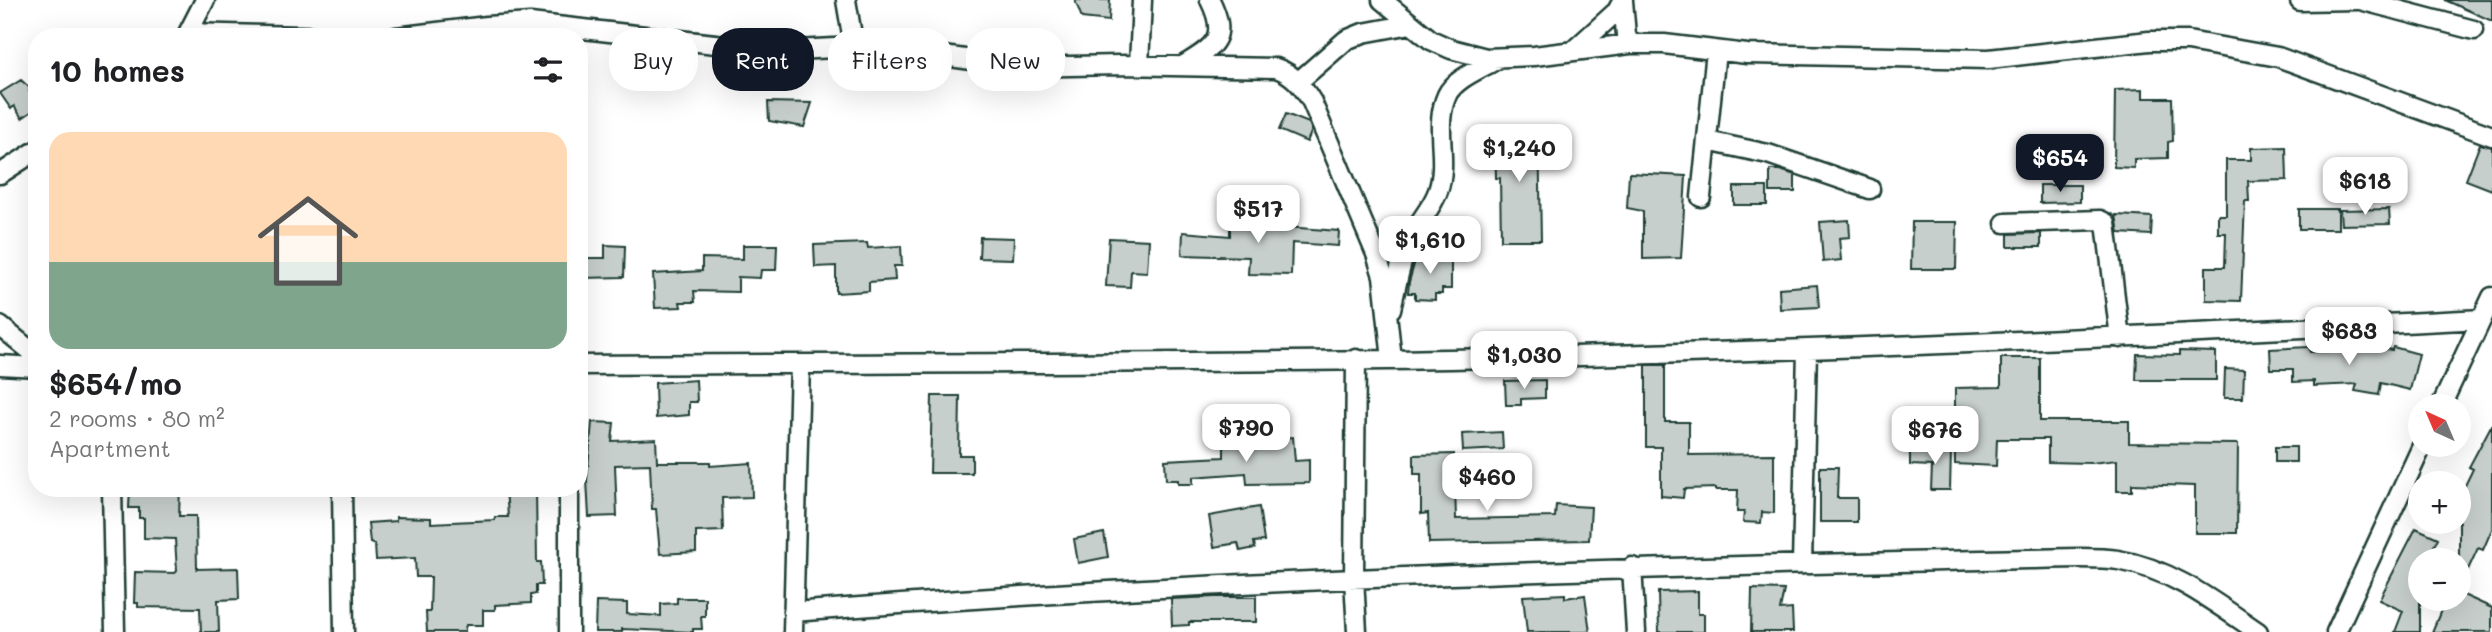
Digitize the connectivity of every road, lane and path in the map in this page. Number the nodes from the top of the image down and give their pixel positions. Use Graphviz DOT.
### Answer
graph roads {
  1 [pos="205,0"];
  2 [pos="846,0"];
  3 [pos="1142,0"];
  4 [pos="1210,0"];
  5 [pos="1382,0"];
  6 [pos="2359,0"];
  7 [pos="1623,1"];
  8 [pos="2300,1"];
  9 [pos="1411,24"];
  10 [pos="191,28"];
  11 [pos="470,28"];
  12 [pos="574,28"];
  13 [pos="851,28"];
  14 [pos="588,30"];
  15 [pos="2474,30"];
  16 [pos="1630,44"];
  17 [pos="828,48"];
  18 [pos="1574,50"];
  19 [pos="1716,51"];
  20 [pos="952,57"];
  21 [pos="1499,58"];
  22 [pos="1139,65"];
  23 [pos="1184,65"];
  24 [pos="1298,82"];
  25 [pos="2492,136"];
  26 [pos="1707,141"];
  27 [pos="28,156"];
  28 [pos="0,174"];
  29 [pos="1870,189"];
  30 [pos="1701,197"];
  31 [pos="2005,223"];
  32 [pos="2492,297"];
  33 [pos="2482,319"];
  34 [pos="1388,323"];
  35 [pos="0,326"];
  36 [pos="2120,338"];
  37 [pos="28,349"];
  38 [pos="1807,350"];
  39 [pos="1356,359"];
  40 [pos="1392,359"];
  41 [pos="800,364"];
  42 [pos="0,365"];
  43 [pos="588,365"];
  44 [pos="28,367"];
  45 [pos="0,378"];
  46 [pos="2447,394"];
  47 [pos="2417,457"];
  48 [pos="112,497"];
  49 [pos="342,497"];
  50 [pos="569,497"];
  51 [pos="1802,564"];
  52 [pos="1632,568"];
  53 [pos="1354,578"];
  54 [pos="793,612"];
  55 [pos="115,632"];
  56 [pos="344,632"];
  57 [pos="569,632"];
  58 [pos="793,632"];
  59 [pos="1357,632"];
  60 [pos="1636,632"];
  61 [pos="2258,632"];
  62 [pos="2336,632"];
  1 -- 10 [label="street"];
  2 -- 13 [label="street"];
  3 -- 22 [label="street"];
  4 -- 23 [label="street"];
  5 -- 9 [label="street"];
  6 -- 8 [label="street"];
  6 -- 15 [label="street"];
  7 -- 16 [label="street"];
  7 -- 18 [label="street"];
  9 -- 21 [label="street"];
  9 -- 24 [label="street"];
  11 -- 12 [label="street"];
  14 -- 17 [label="street"];
  16 -- 18 [label="street"];
  16 -- 19 [label="street"];
  18 -- 21 [label="street"];
  19 -- 25 [label="street"];
  19 -- 26 [label="street"];
  20 -- 22 [label="street"];
  21 -- 34 [label="street"];
  22 -- 23 [label="street"];
  23 -- 24 [label="street"];
  24 -- 34 [label="street"];
  26 -- 29 [label="street"];
  26 -- 30 [label="street"];
  27 -- 28 [label="street"];
  31 -- 36 [label="street"];
  32 -- 33 [label="street"];
  33 -- 36 [label="street"];
  33 -- 46 [label="street"];
  34 -- 40 [label="street"];
  35 -- 37 [label="street"];
  36 -- 38 [label="street"];
  38 -- 40 [label="street"];
  38 -- 51 [label="street"];
  39 -- 40 [label="street"];
  39 -- 41 [label="street"];
  39 -- 53 [label="street"];
  41 -- 43 [label="street"];
  41 -- 54 [label="street"];
  42 -- 44 [label="street"];
  44 -- 45 [label="street"];
  47 -- 62 [label="street"];
  48 -- 55 [label="street"];
  49 -- 56 [label="street"];
  50 -- 57 [label="street"];
  51 -- 52 [label="street"];
  51 -- 61 [label="street"];
  52 -- 53 [label="street"];
  52 -- 60 [label="street"];
  53 -- 54 [label="street"];
  53 -- 59 [label="street"];
  54 -- 58 [label="street"];
}
